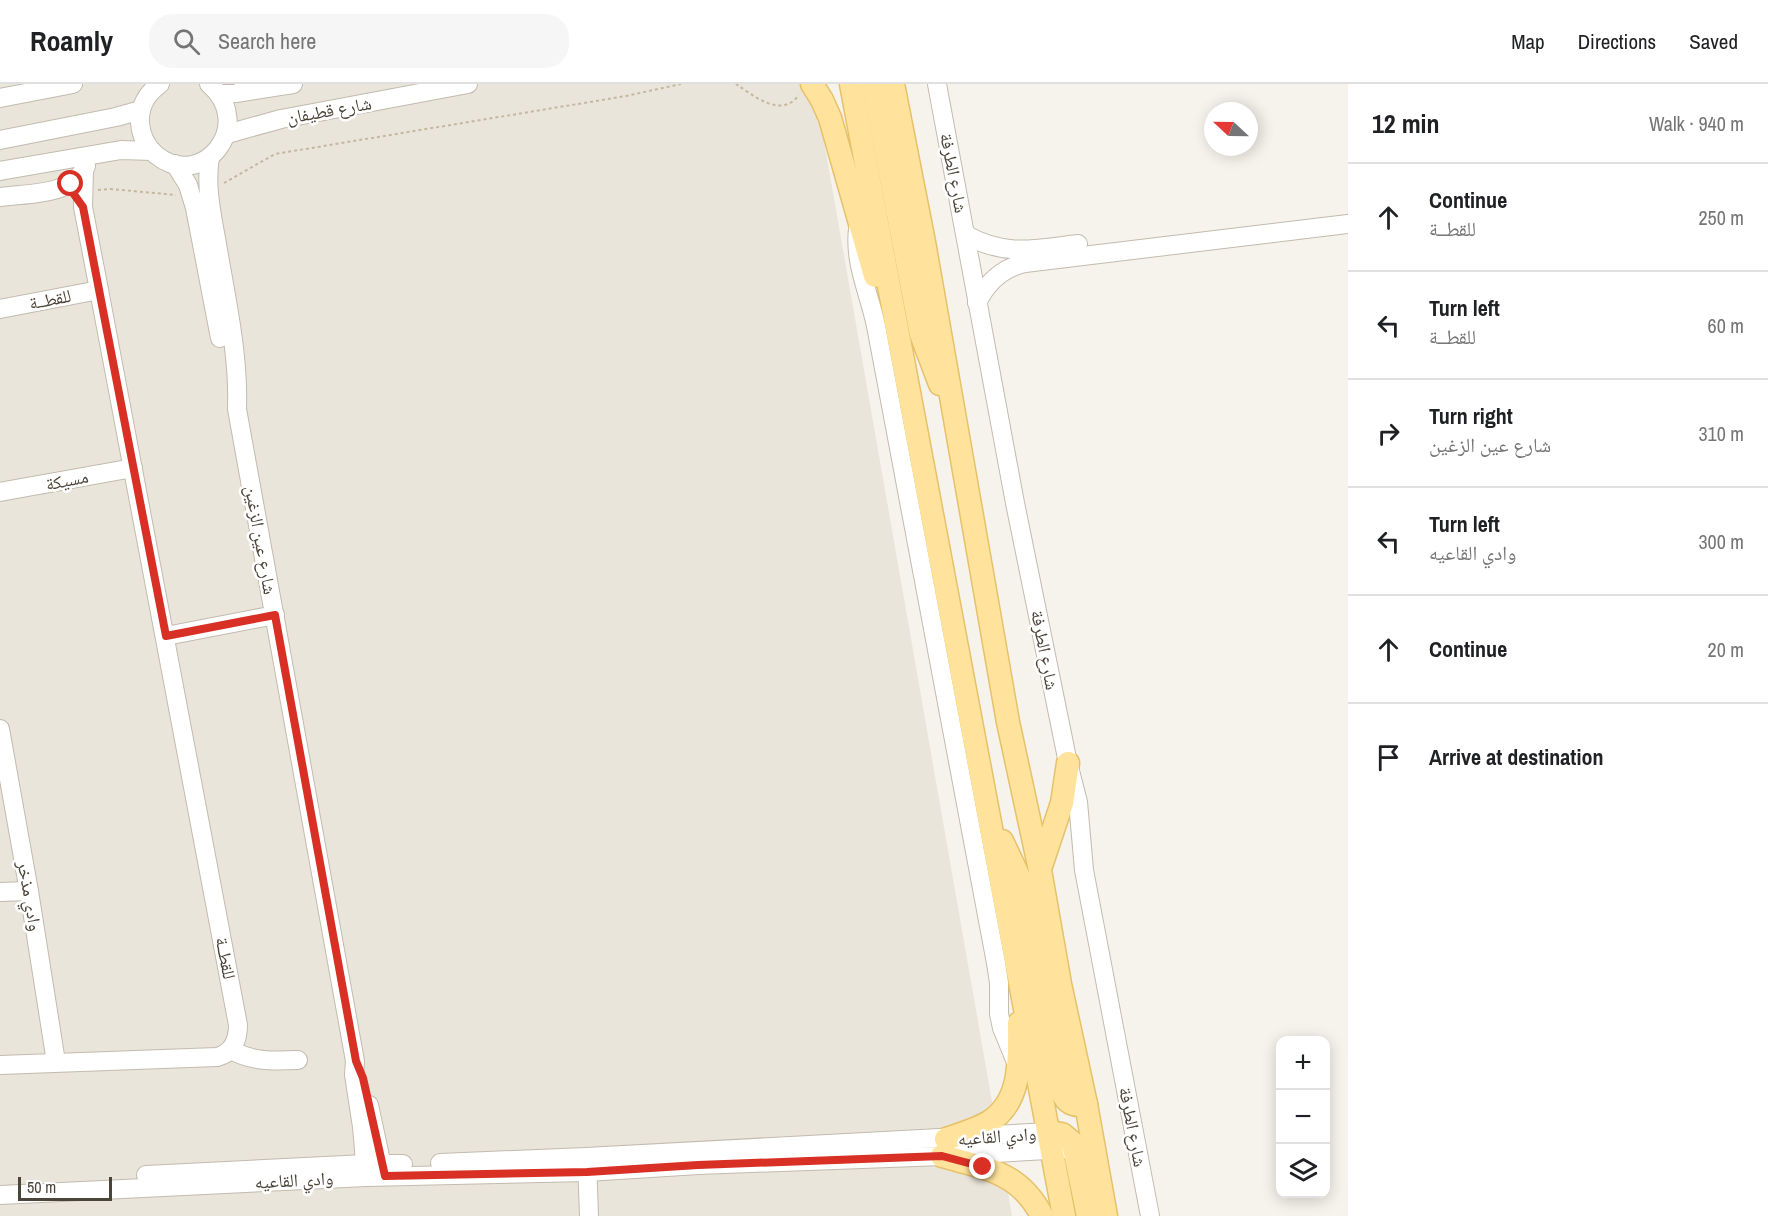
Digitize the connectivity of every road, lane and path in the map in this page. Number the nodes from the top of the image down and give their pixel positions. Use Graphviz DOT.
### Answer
graph roads {
  1 [pos="73,84"];
  2 [pos="293,84"];
  3 [pos="468,84"];
  4 [pos="681,84"];
  5 [pos="736,84"];
  6 [pos="851,84"];
  7 [pos="873,84"];
  8 [pos="893,84"];
  9 [pos="936,84"];
  10 [pos="158,85"];
  11 [pos="214,89"];
  12 [pos="806,89"];
  13 [pos="0,98"];
  14 [pos="141,110"];
  15 [pos="227,134"];
  16 [pos="4,136"];
  17 [pos="152,151"];
  18 [pos="210,157"];
  19 [pos="88,162"];
  20 [pos="175,164"];
  21 [pos="0,171"];
  22 [pos="0,183"];
  23 [pos="68,186"];
  24 [pos="208,191"];
  25 [pos="34,192"];
  26 [pos="0,197"];
  27 [pos="83,207"];
  28 [pos="1348,212"];
  29 [pos="858,224"];
  30 [pos="1348,224"];
  31 [pos="966,235"];
  32 [pos="1002,249"];
  33 [pos="1005,270"];
  34 [pos="99,290"];
  35 [pos="977,303"];
  36 [pos="0,309"];
  37 [pos="898,334"];
  38 [pos="237,409"];
  39 [pos="954,409"];
  40 [pos="133,468"];
  41 [pos="0,492"];
  42 [pos="275,615"];
  43 [pos="166,636"];
  44 [pos="0,729"];
  45 [pos="1068,763"];
  46 [pos="990,818"];
  47 [pos="1040,870"];
  48 [pos="29,891"];
  49 [pos="0,892"];
  50 [pos="1016,958"];
  51 [pos="231,1050"];
  52 [pos="298,1060"];
  53 [pos="56,1062"];
  54 [pos="0,1065"];
  55 [pos="1018,1068"];
  56 [pos="1086,1104"];
  57 [pos="1090,1127"];
  58 [pos="1051,1141"];
  59 [pos="944,1148"];
  60 [pos="1075,1148"];
  61 [pos="587,1165"];
  62 [pos="374,1170"];
  63 [pos="0,1184"];
  64 [pos="0,1195"];
  65 [pos="589,1216"];
  66 [pos="1041,1216"];
  67 [pos="1064,1216"];
  68 [pos="1088,1216"];
  69 [pos="1107,1216"];
  70 [pos="1150,1216"];
  1 -- 13 [label="street"];
  2 -- 11 [label="street"];
  3 -- 15 [label="street, شارع قطيفان"];
  4 -- 24 [label="path"];
  5 -- 12 [label="path"];
  6 -- 37 [label="main road"];
  7 -- 39 [label="main road"];
  8 -- 39 [label="main road"];
  9 -- 31 [label="street, شارع الطرفة"];
  10 -- 14 [label="street"];
  11 -- 15 [label="street"];
  12 -- 29 [label="main road"];
  14 -- 16 [label="street"];
  14 -- 17 [label="street"];
  15 -- 18 [label="street"];
  17 -- 19 [label="street"];
  17 -- 20 [label="street"];
  18 -- 20 [label="street"];
  18 -- 24 [label="street, شارع عين الزغين"];
  19 -- 21 [label="street"];
  19 -- 23 [label="street"];
  19 -- 27 [label="street, للقطــة"];
  20 -- 38 [label="street, شارع عين الزغين"];
  22 -- 25 [label="street"];
  23 -- 25 [label="street"];
  23 -- 27 [label="street, للقطــة"];
  24 -- 38 [label="street, شارع عين الزغين"];
  25 -- 26 [label="street"];
  27 -- 34 [label="street, للقطــة"];
  28 -- 32 [label="street"];
  29 -- 37 [label="main road"];
  29 -- 55 [label="street"];
  30 -- 33 [label="street"];
  31 -- 32 [label="street"];
  31 -- 35 [label="street, شارع الطرفة"];
  32 -- 33 [label="street"];
  33 -- 35 [label="street"];
  34 -- 36 [label="street, للقطــة"];
  34 -- 40 [label="street, للقطــة"];
  35 -- 45 [label="street, شارع الطرفة"];
  37 -- 46 [label="main road"];
  38 -- 42 [label="street, شارع عين الزغين"];
  39 -- 47 [label="main road"];
  40 -- 41 [label="street, مسيكة"];
  40 -- 43 [label="street, للقطــة"];
  42 -- 43 [label="street"];
  42 -- 62 [label="street, شارع عين الزغين"];
  43 -- 51 [label="street, للقطــة"];
  44 -- 48 [label="street, وادي مذخر"];
  45 -- 47 [label="main road"];
  45 -- 70 [label="street, شارع الطرفة"];
  46 -- 50 [label="main road"];
  46 -- 56 [label="main road"];
  47 -- 56 [label="main road"];
  48 -- 49 [label="street"];
  48 -- 53 [label="street, وادي مذخر"];
  50 -- 55 [label="main road"];
  50 -- 58 [label="main road"];
  51 -- 52 [label="street"];
  51 -- 53 [label="street"];
  53 -- 54 [label="street"];
  55 -- 59 [label="main road"];
  56 -- 57 [label="main road"];
  57 -- 60 [label="street"];
  57 -- 69 [label="main road"];
  58 -- 59 [label="street, وادي القاعيه"];
  58 -- 60 [label="main road"];
  58 -- 67 [label="main road"];
  59 -- 61 [label="street, وادي القاعيه"];
  59 -- 66 [label="main road"];
  60 -- 68 [label="main road"];
  61 -- 62 [label="street, وادي القاعيه"];
  61 -- 65 [label="street"];
  62 -- 63 [label="street, وادي القاعيه"];
  62 -- 64 [label="street, وادي القاعيه"];
}
